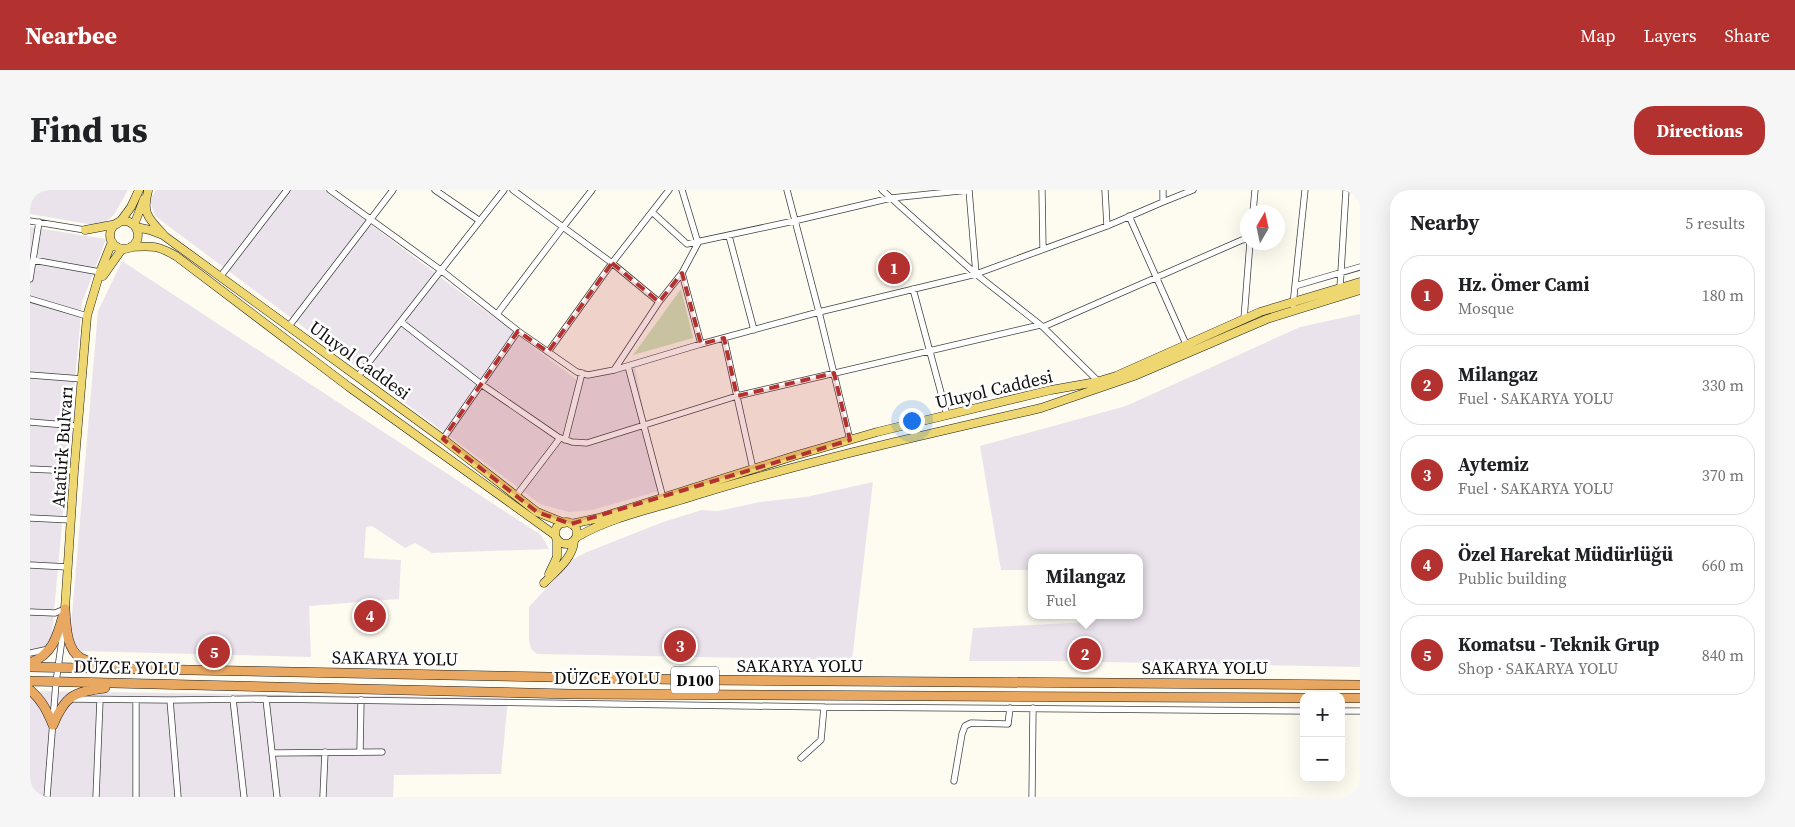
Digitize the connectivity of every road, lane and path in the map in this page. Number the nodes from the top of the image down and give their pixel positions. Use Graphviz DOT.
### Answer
graph roads {
  1 [pos="139,190"];
  2 [pos="148,190"];
  3 [pos="287,190"];
  4 [pos="330,190"];
  5 [pos="393,190"];
  6 [pos="435,190"];
  7 [pos="504,190"];
  8 [pos="513,190"];
  9 [pos="592,190"];
  10 [pos="669,190"];
  11 [pos="682,190"];
  12 [pos="787,190"];
  13 [pos="882,190"];
  14 [pos="969,190"];
  15 [pos="1042,190"];
  16 [pos="1105,190"];
  17 [pos="1163,190"];
  18 [pos="1193,190"];
  19 [pos="1255,190"];
  20 [pos="1305,190"];
  21 [pos="1346,190"];
  22 [pos="890,198"];
  23 [pos="1163,202"];
  24 [pos="1254,205"];
  25 [pos="652,212"];
  26 [pos="1129,216"];
  27 [pos="30,220"];
  28 [pos="371,220"];
  29 [pos="480,221"];
  30 [pos="794,221"];
  31 [pos="39,222"];
  32 [pos="119,223"];
  33 [pos="135,226"];
  34 [pos="1106,226"];
  35 [pos="563,227"];
  36 [pos="84,230"];
  37 [pos="730,236"];
  38 [pos="170,240"];
  39 [pos="112,241"];
  40 [pos="1240,241"];
  41 [pos="698,243"];
  42 [pos="132,247"];
  43 [pos="122,249"];
  44 [pos="1043,249"];
  45 [pos="1249,250"];
  46 [pos="33,260"];
  47 [pos="612,263"];
  48 [pos="1360,267"];
  49 [pos="442,271"];
  50 [pos="100,272"];
  51 [pos="682,273"];
  52 [pos="1340,273"];
  53 [pos="976,274"];
  54 [pos="220,277"];
  55 [pos="1156,278"];
  56 [pos="30,279"];
  57 [pos="1360,282"];
  58 [pos="1295,286"];
  59 [pos="96,288"];
  60 [pos="1340,288"];
  61 [pos="913,289"];
  62 [pos="1360,290"];
  63 [pos="30,299"];
  64 [pos="659,302"];
  65 [pos="1294,302"];
  66 [pos="1293,311"];
  67 [pos="819,312"];
  68 [pos="497,314"];
  69 [pos="87,316"];
  70 [pos="1244,318"];
  71 [pos="401,322"];
  72 [pos="289,326"];
  73 [pos="1042,326"];
  74 [pos="754,330"];
  75 [pos="518,331"];
  76 [pos="724,338"];
  77 [pos="701,344"];
  78 [pos="1186,344"];
  79 [pos="548,352"];
  80 [pos="930,352"];
  81 [pos="628,366"];
  82 [pos="614,370"];
  83 [pos="582,374"];
  84 [pos="834,374"];
  85 [pos="30,375"];
  86 [pos="358,376"];
  87 [pos="82,379"];
  88 [pos="1096,382"];
  89 [pos="481,384"];
  90 [pos="1110,384"];
  91 [pos="737,396"];
  92 [pos="947,415"];
  93 [pos="30,422"];
  94 [pos="78,426"];
  95 [pos="643,426"];
  96 [pos="443,439"];
  97 [pos="563,439"];
  98 [pos="850,440"];
  99 [pos="30,469"];
  100 [pos="753,469"];
  101 [pos="74,471"];
  102 [pos="516,496"];
  103 [pos="663,498"];
  104 [pos="30,518"];
  105 [pos="71,520"];
  106 [pos="568,523"];
  107 [pos="556,538"];
  108 [pos="576,539"];
  109 [pos="30,565"];
  110 [pos="68,566"];
  111 [pos="65,609"];
  112 [pos="30,612"];
  113 [pos="51,648"];
  114 [pos="30,654"];
  115 [pos="30,662"];
  116 [pos="59,666"];
  117 [pos="30,667"];
  118 [pos="105,668"];
  119 [pos="30,682"];
  120 [pos="56,682"];
  121 [pos="131,684"];
  122 [pos="1360,685"];
  123 [pos="30,690"];
  124 [pos="35,698"];
  125 [pos="1300,698"];
  126 [pos="1345,698"];
  127 [pos="1360,698"];
  128 [pos="69,699"];
  129 [pos="233,699"];
  130 [pos="266,699"];
  131 [pos="100,700"];
  132 [pos="136,700"];
  133 [pos="170,700"];
  134 [pos="362,700"];
  135 [pos="824,707"];
  136 [pos="1010,708"];
  137 [pos="1033,708"];
  138 [pos="1300,711"];
  139 [pos="1345,711"];
  140 [pos="1360,711"];
  141 [pos="53,725"];
  142 [pos="324,752"];
  143 [pos="360,752"];
  144 [pos="382,752"];
  145 [pos="272,753"];
  146 [pos="801,758"];
  147 [pos="954,780"];
  148 [pos="47,797"];
  149 [pos="96,797"];
  150 [pos="136,797"];
  151 [pos="178,797"];
  152 [pos="244,797"];
  153 [pos="277,797"];
  154 [pos="323,797"];
  155 [pos="1032,797"];
  1 -- 32 [label="main road"];
  2 -- 33 [label="main road"];
  2 -- 38 [label="main road"];
  3 -- 54 [label="street"];
  4 -- 28 [label="street"];
  5 -- 28 [label="street"];
  6 -- 29 [label="street"];
  7 -- 29 [label="street"];
  8 -- 35 [label="street"];
  9 -- 35 [label="street"];
  10 -- 25 [label="street"];
  11 -- 41 [label="street"];
  12 -- 30 [label="street"];
  13 -- 22 [label="street"];
  14 -- 22 [label="street"];
  14 -- 53 [label="street"];
  15 -- 44 [label="street"];
  16 -- 34 [label="street"];
  17 -- 23 [label="street"];
  18 -- 23 [label="street"];
  19 -- 24 [label="street"];
  20 -- 58 [label="street"];
  21 -- 52 [label="street"];
  22 -- 30 [label="street"];
  22 -- 53 [label="street"];
  23 -- 26 [label="street"];
  25 -- 41 [label="street"];
  25 -- 47 [label="street"];
  26 -- 34 [label="street"];
  26 -- 55 [label="street"];
  27 -- 31 [label="street"];
  28 -- 49 [label="street"];
  28 -- 72 [label="street"];
  29 -- 49 [label="street"];
  30 -- 37 [label="street"];
  30 -- 67 [label="street"];
  31 -- 36 [label="street"];
  31 -- 46 [label="street"];
  32 -- 33 [label="main road"];
  32 -- 36 [label="main road"];
  32 -- 39 [label="main road"];
  33 -- 38 [label="main road, Uluyol Caddesi"];
  33 -- 42 [label="main road"];
  34 -- 44 [label="street"];
  35 -- 47 [label="street"];
  35 -- 68 [label="street"];
  36 -- 39 [label="main road"];
  37 -- 41 [label="street"];
  37 -- 74 [label="street"];
  38 -- 54 [label="main road, Uluyol Caddesi"];
  39 -- 43 [label="main road"];
  39 -- 50 [label="main road"];
  40 -- 55 [label="street"];
  41 -- 51 [label="street"];
  42 -- 43 [label="main road"];
  42 -- 107 [label="main road, Uluyol Caddesi"];
  43 -- 59 [label="main road"];
  44 -- 53 [label="street"];
  45 -- 70 [label="street"];
  46 -- 50 [label="street"];
  46 -- 56 [label="street"];
  47 -- 64 [label="street"];
  47 -- 79 [label="street"];
  48 -- 52 [label="street"];
  49 -- 68 [label="street"];
  49 -- 71 [label="street"];
  50 -- 59 [label="main road"];
  51 -- 64 [label="street"];
  51 -- 77 [label="street"];
  52 -- 58 [label="street"];
  52 -- 60 [label="street"];
  53 -- 61 [label="street"];
  53 -- 73 [label="street"];
  54 -- 72 [label="main road, Uluyol Caddesi"];
  55 -- 73 [label="street"];
  55 -- 78 [label="street"];
  57 -- 60 [label="main road, Uluyol Caddesi"];
  58 -- 65 [label="street"];
  59 -- 69 [label="main road, Atatürk Bulvarı"];
  60 -- 65 [label="main road, Uluyol Caddesi"];
  61 -- 67 [label="street"];
  61 -- 80 [label="street"];
  62 -- 66 [label="main road, Uluyol Caddesi"];
  63 -- 69 [label="street"];
  64 -- 82 [label="street"];
  65 -- 66 [label="street"];
  65 -- 70 [label="main road, Uluyol Caddesi"];
  66 -- 90 [label="main road, Uluyol Caddesi"];
  67 -- 74 [label="street"];
  67 -- 84 [label="street"];
  68 -- 75 [label="street"];
  69 -- 87 [label="main road, Atatürk Bulvarı"];
  70 -- 78 [label="main road, Uluyol Caddesi"];
  71 -- 86 [label="street"];
  71 -- 89 [label="street"];
  72 -- 86 [label="main road, Uluyol Caddesi"];
  73 -- 80 [label="street"];
  73 -- 88 [label="street"];
  74 -- 76 [label="street"];
  75 -- 79 [label="street"];
  75 -- 89 [label="street"];
  76 -- 77 [label="street"];
  76 -- 91 [label="street"];
  77 -- 81 [label="street"];
  78 -- 88 [label="main road, Uluyol Caddesi"];
  79 -- 83 [label="street"];
  80 -- 84 [label="street"];
  80 -- 92 [label="street"];
  81 -- 82 [label="street"];
  81 -- 95 [label="street"];
  82 -- 83 [label="street"];
  83 -- 97 [label="street"];
  84 -- 91 [label="street"];
  84 -- 98 [label="street"];
  85 -- 87 [label="street"];
  86 -- 96 [label="main road, Uluyol Caddesi"];
  87 -- 94 [label="main road, Atatürk Bulvarı"];
  88 -- 90 [label="street"];
  88 -- 92 [label="main road, Uluyol Caddesi"];
  89 -- 96 [label="street"];
  89 -- 97 [label="street"];
  90 -- 108 [label="main road, Uluyol Caddesi"];
  91 -- 95 [label="street"];
  91 -- 100 [label="street"];
  92 -- 98 [label="main road, Uluyol Caddesi"];
  93 -- 94 [label="street"];
  94 -- 101 [label="main road, Atatürk Bulvarı"];
  95 -- 97 [label="street"];
  95 -- 103 [label="street"];
  96 -- 102 [label="main road, Uluyol Caddesi"];
  97 -- 102 [label="street"];
  98 -- 100 [label="main road, Uluyol Caddesi"];
  99 -- 101 [label="street"];
  100 -- 103 [label="main road, Uluyol Caddesi"];
  101 -- 105 [label="main road, Atatürk Bulvarı"];
  102 -- 106 [label="main road, Uluyol Caddesi"];
  103 -- 106 [label="main road, Uluyol Caddesi"];
  104 -- 105 [label="street"];
  105 -- 110 [label="main road, Atatürk Bulvarı"];
  106 -- 107 [label="main road"];
  106 -- 108 [label="main road"];
  107 -- 108 [label="main road"];
  107 -- 108 [label="main road"];
  109 -- 110 [label="street"];
  110 -- 111 [label="main road, Atatürk Bulvarı"];
  111 -- 112 [label="street"];
  111 -- 113 [label="highway"];
  111 -- 116 [label="street"];
  111 -- 118 [label="highway"];
  113 -- 114 [label="street"];
  113 -- 115 [label="highway"];
  116 -- 117 [label="highway, SAKARYA YOLU / D100"];
  116 -- 118 [label="highway, SAKARYA YOLU / D100"];
  116 -- 120 [label="street"];
  118 -- 122 [label="highway, SAKARYA YOLU / D100"];
  119 -- 120 [label="highway, DÜZCE YOLU / D100"];
  120 -- 121 [label="highway, DÜZCE YOLU / D100"];
  120 -- 141 [label="street"];
  121 -- 125 [label="highway, DÜZCE YOLU / D100"];
  121 -- 128 [label="highway"];
  123 -- 124 [label="highway"];
  124 -- 141 [label="highway"];
  126 -- 127 [label="highway"];
  128 -- 131 [label="street"];
  128 -- 141 [label="highway"];
  129 -- 130 [label="street"];
  129 -- 133 [label="street"];
  129 -- 152 [label="street"];
  130 -- 134 [label="street"];
  130 -- 145 [label="street"];
  131 -- 132 [label="street"];
  131 -- 149 [label="street"];
  132 -- 133 [label="street"];
  132 -- 150 [label="street"];
  133 -- 151 [label="street"];
  134 -- 135 [label="street"];
  134 -- 143 [label="street"];
  135 -- 136 [label="street"];
  135 -- 146 [label="street"];
  136 -- 137 [label="street"];
  136 -- 147 [label="street"];
  137 -- 138 [label="street"];
  137 -- 155 [label="street"];
  139 -- 140 [label="street"];
  141 -- 148 [label="street"];
  142 -- 143 [label="street"];
  142 -- 145 [label="street"];
  142 -- 154 [label="street"];
  143 -- 144 [label="street"];
  145 -- 153 [label="street"];
}
